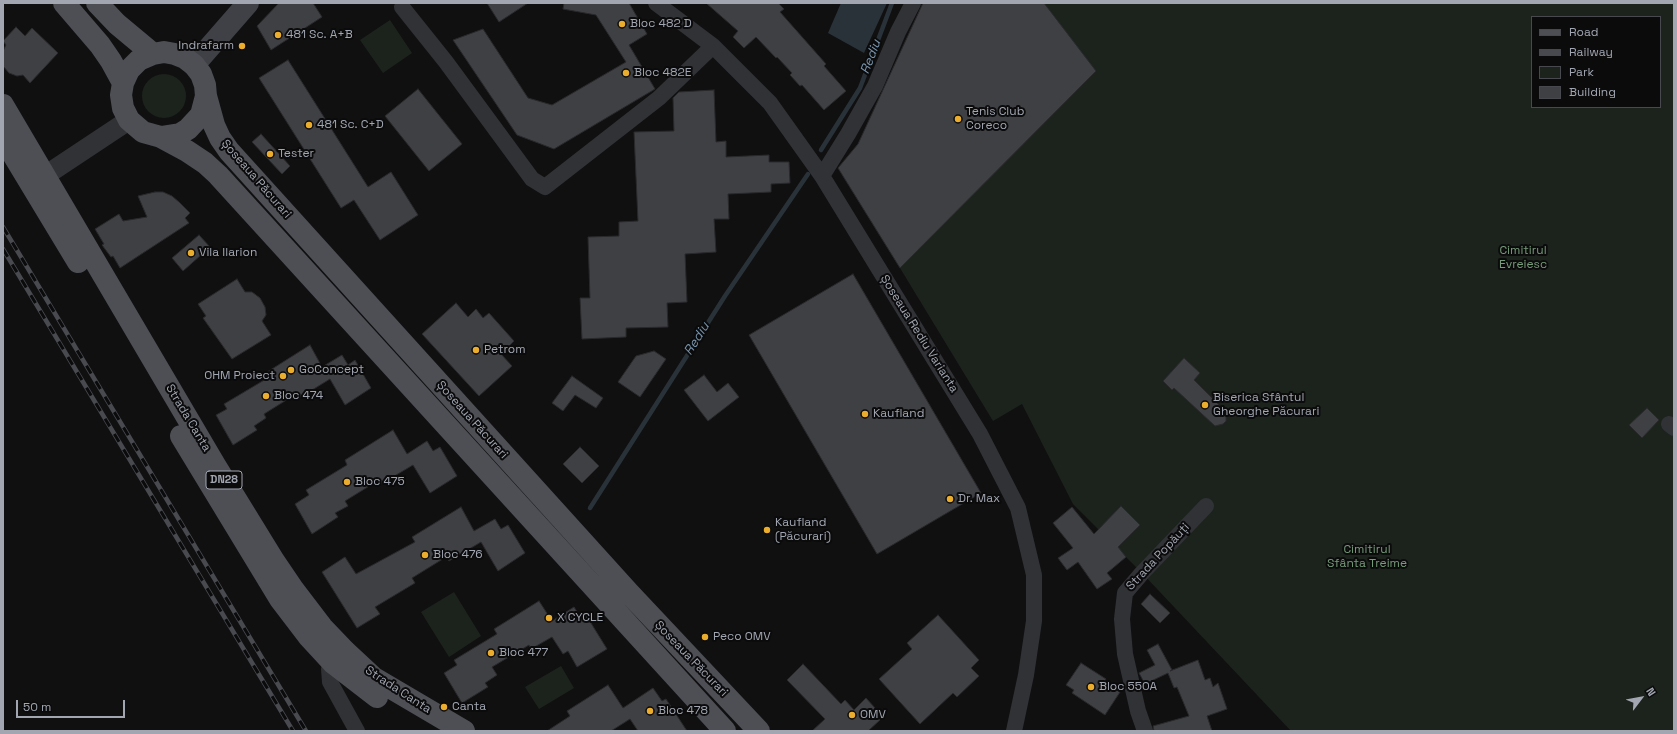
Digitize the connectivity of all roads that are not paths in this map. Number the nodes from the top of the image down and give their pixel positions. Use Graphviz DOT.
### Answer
graph roads {
  1 [pos="64,3"];
  2 [pos="97,3"];
  3 [pos="248,3"];
  4 [pos="656,3"];
  5 [pos="913,3"];
  6 [pos="403,4"];
  7 [pos="713,46"];
  8 [pos="152,54"];
  9 [pos="194,65"];
  10 [pos="123,83"];
  11 [pos="206,96"];
  12 [pos="3,104"];
  13 [pos="129,120"];
  14 [pos="161,137"];
  15 [pos="3,138"];
  16 [pos="822,176"];
  17 [pos="38,180"];
  18 [pos="1206,506"];
  19 [pos="339,657"];
  20 [pos="357,731"];
  21 [pos="434,731"];
  22 [pos="464,731"];
  23 [pos="725,731"];
  24 [pos="759,731"];
  25 [pos="1014,731"];
  26 [pos="1145,731"];
  1 -- 10 [label="main road"];
  2 -- 8 [label="main road"];
  3 -- 9 [label="main road"];
  4 -- 7 [label="street, Șoseaua Rediu Varianta"];
  5 -- 16 [label="street"];
  6 -- 7 [label="street"];
  7 -- 16 [label="street, Șoseaua Rediu Varianta"];
  8 -- 9 [label="main road, Șoseaua Păcurari"];
  8 -- 10 [label="main road, Șoseaua Păcurari"];
  9 -- 11 [label="main road, Șoseaua Păcurari"];
  10 -- 13 [label="main road, Șoseaua Păcurari"];
  11 -- 14 [label="main road, Șoseaua Păcurari"];
  11 -- 24 [label="main road, Șoseaua Păcurari"];
  12 -- 17 [label="main road, DN28"];
  13 -- 14 [label="main road, Șoseaua Păcurari"];
  13 -- 17 [label="street"];
  14 -- 23 [label="main road, Șoseaua Păcurari"];
  15 -- 17 [label="main road, DN28"];
  16 -- 25 [label="street, Șoseaua Rediu Varianta"];
  17 -- 19 [label="main road, Strada Canta / DN28"];
  18 -- 26 [label="street, Strada Popăuți"];
  19 -- 20 [label="street"];
  19 -- 21 [label="main road, Strada Canta / DN28"];
  19 -- 22 [label="main road, Strada Canta / DN28"];
}
